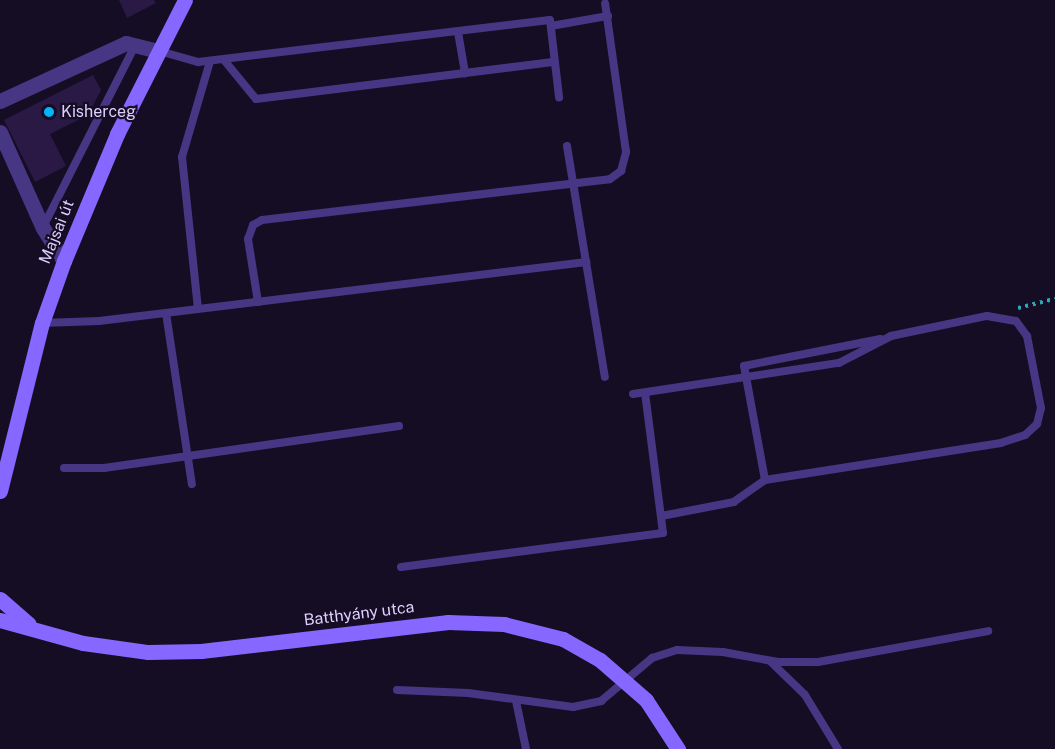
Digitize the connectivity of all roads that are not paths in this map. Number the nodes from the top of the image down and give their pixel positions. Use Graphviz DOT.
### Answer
graph roads {
  1 [pos="185,0"];
  2 [pos="605,3"];
  3 [pos="608,16"];
  4 [pos="551,26"];
  5 [pos="458,32"];
  6 [pos="136,43"];
  7 [pos="159,51"];
  8 [pos="224,60"];
  9 [pos="210,61"];
  10 [pos="555,62"];
  11 [pos="465,73"];
  12 [pos="559,97"];
  13 [pos="0,101"];
  14 [pos="0,132"];
  15 [pos="567,146"];
  16 [pos="573,182"];
  17 [pos="43,228"];
  18 [pos="64,261"];
  19 [pos="586,262"];
  20 [pos="258,302"];
  21 [pos="198,309"];
  22 [pos="166,313"];
  23 [pos="42,323"];
  24 [pos="891,336"];
  25 [pos="605,377"];
  26 [pos="746,380"];
  27 [pos="645,393"];
  28 [pos="633,394"];
  29 [pos="399,426"];
  30 [pos="188,458"];
  31 [pos="64,468"];
  32 [pos="765,480"];
  33 [pos="192,484"];
  34 [pos="0,490"];
  35 [pos="661,516"];
  36 [pos="401,567"];
  37 [pos="0,599"];
  38 [pos="0,620"];
  39 [pos="988,631"];
  40 [pos="47,635"];
  41 [pos="770,661"];
  42 [pos="626,681"];
  43 [pos="397,690"];
  44 [pos="516,701"];
  45 [pos="526,749"];
  46 [pos="678,749"];
  47 [pos="837,749"];
  1 -- 7 [label="main road, Majsai út"];
  2 -- 3 [label="lane"];
  3 -- 4 [label="lane"];
  3 -- 16 [label="lane"];
  4 -- 5 [label="lane"];
  4 -- 10 [label="lane"];
  5 -- 8 [label="lane"];
  5 -- 11 [label="lane"];
  6 -- 7 [label="street"];
  6 -- 13 [label="street"];
  6 -- 17 [label="lane"];
  7 -- 9 [label="lane"];
  7 -- 18 [label="main road, Majsai út"];
  8 -- 9 [label="lane"];
  8 -- 11 [label="lane"];
  9 -- 21 [label="lane"];
  10 -- 11 [label="lane"];
  10 -- 12 [label="lane"];
  14 -- 17 [label="street"];
  15 -- 16 [label="lane"];
  16 -- 19 [label="lane"];
  16 -- 20 [label="lane"];
  17 -- 18 [label="street"];
  18 -- 23 [label="main road, Majsai út"];
  19 -- 20 [label="lane"];
  19 -- 25 [label="lane"];
  20 -- 21 [label="lane"];
  21 -- 22 [label="lane"];
  22 -- 23 [label="lane"];
  22 -- 30 [label="lane"];
  23 -- 34 [label="main road, Majsai út"];
  24 -- 26 [label="lane"];
  24 -- 26 [label="lane"];
  24 -- 32 [label="lane"];
  26 -- 27 [label="lane"];
  26 -- 32 [label="lane"];
  27 -- 28 [label="lane"];
  27 -- 35 [label="lane"];
  29 -- 30 [label="lane"];
  30 -- 31 [label="lane"];
  30 -- 33 [label="lane"];
  32 -- 35 [label="lane"];
  35 -- 36 [label="lane"];
  37 -- 40 [label="main road"];
  38 -- 40 [label="main road, Batthyány utca"];
  39 -- 41 [label="lane"];
  40 -- 42 [label="main road, Batthyány utca"];
  41 -- 42 [label="lane"];
  41 -- 47 [label="lane"];
  42 -- 44 [label="lane"];
  42 -- 46 [label="main road, Batthyány utca"];
  43 -- 44 [label="lane"];
  44 -- 45 [label="lane"];
}
